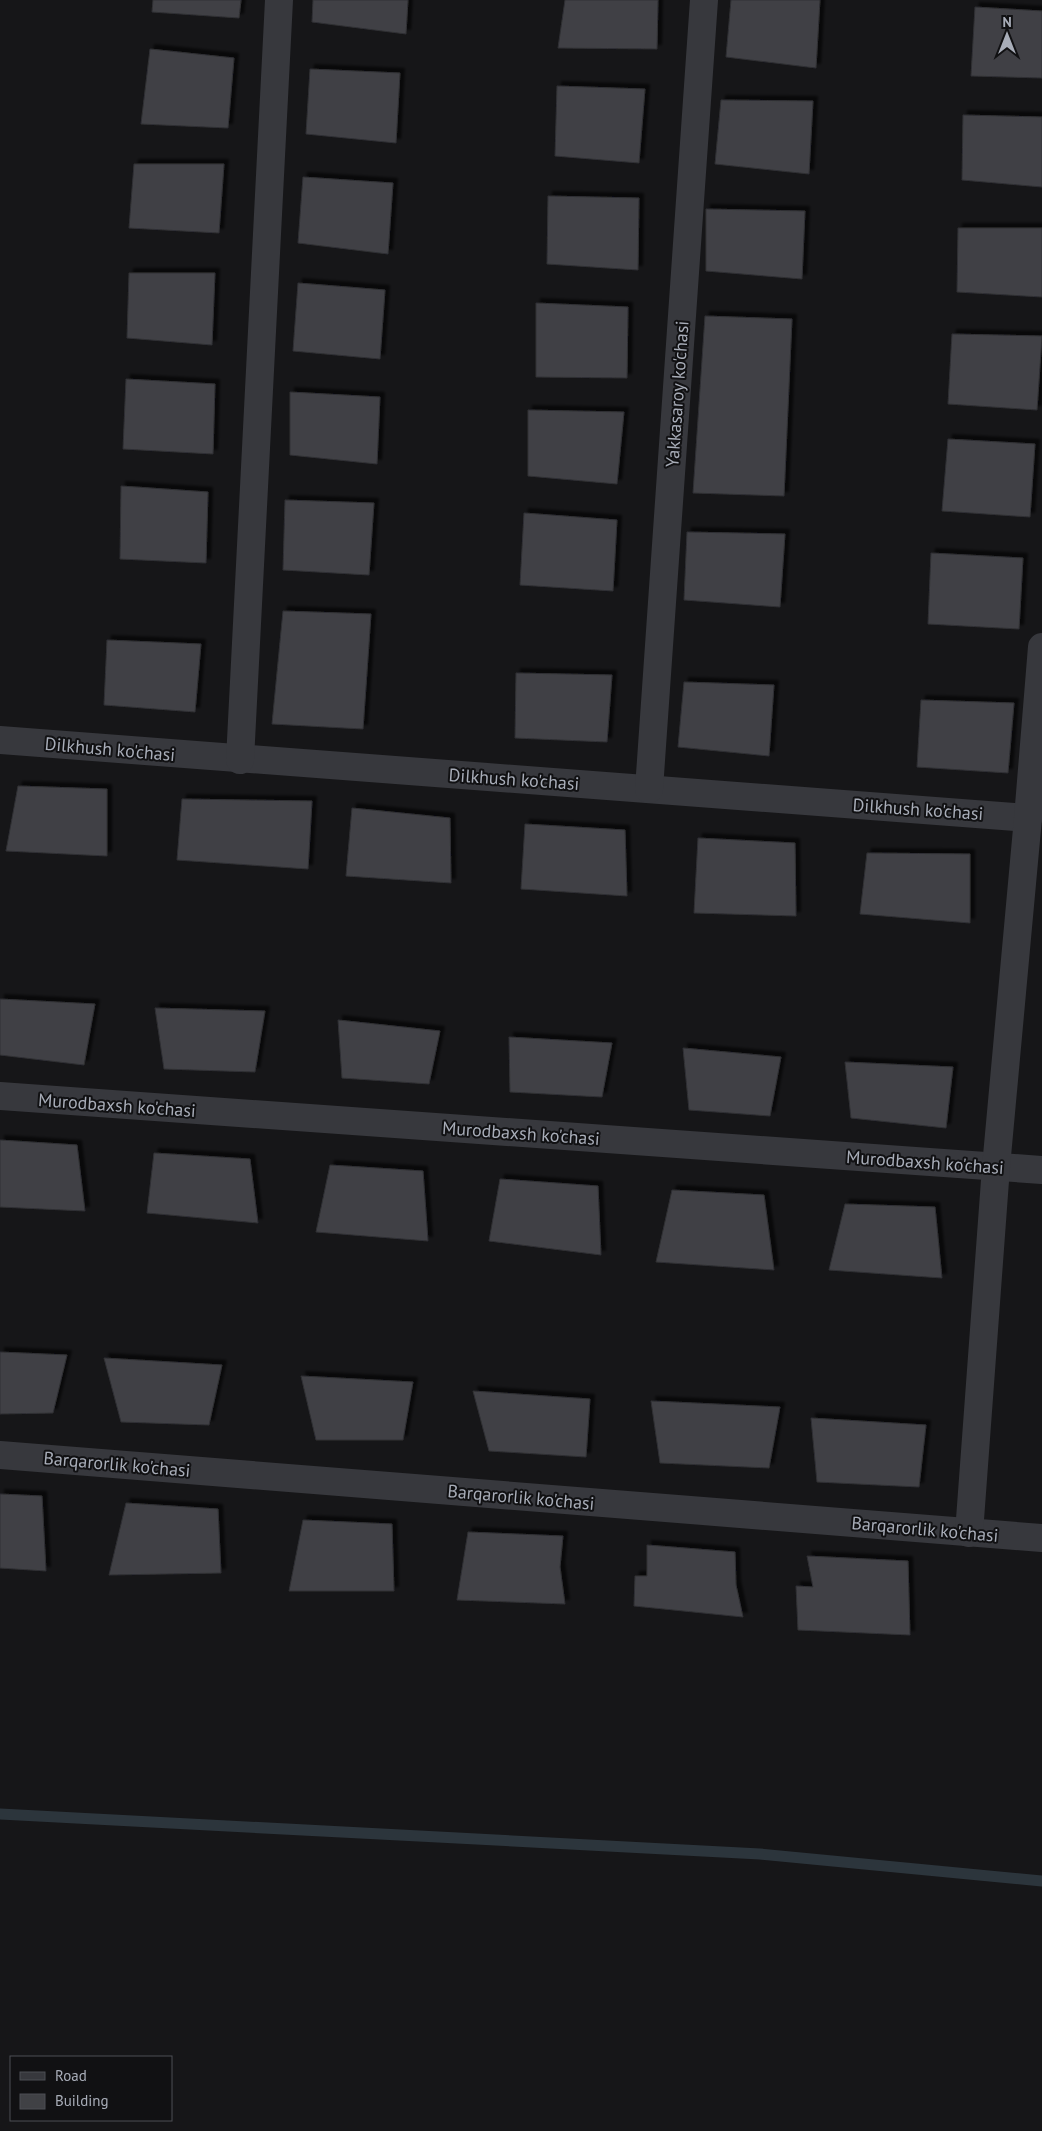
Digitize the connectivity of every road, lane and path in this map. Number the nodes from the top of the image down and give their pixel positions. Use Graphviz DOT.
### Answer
graph roads {
  1 [pos="279,0"];
  2 [pos="704,0"];
  3 [pos="1042,647"];
  4 [pos="0,740"];
  5 [pos="240,760"];
  6 [pos="649,788"];
  7 [pos="1028,818"];
  8 [pos="0,1096"];
  9 [pos="996,1166"];
  10 [pos="1042,1170"];
  11 [pos="0,1455"];
  12 [pos="970,1533"];
  13 [pos="1042,1538"];
  1 -- 5 [label="street"];
  2 -- 6 [label="street, Yakkasaroy ko'chasi"];
  3 -- 7 [label="street"];
  4 -- 5 [label="street, Dilkhush ko'chasi"];
  5 -- 6 [label="street, Dilkhush ko'chasi"];
  6 -- 7 [label="street, Dilkhush ko'chasi"];
  7 -- 9 [label="street"];
  8 -- 9 [label="street, Murodbaxsh ko'chasi"];
  9 -- 10 [label="street, Murodbaxsh ko'chasi"];
  9 -- 12 [label="street"];
  11 -- 12 [label="street, Barqarorlik ko'chasi"];
  12 -- 13 [label="street, Barqarorlik ko'chasi"];
}
